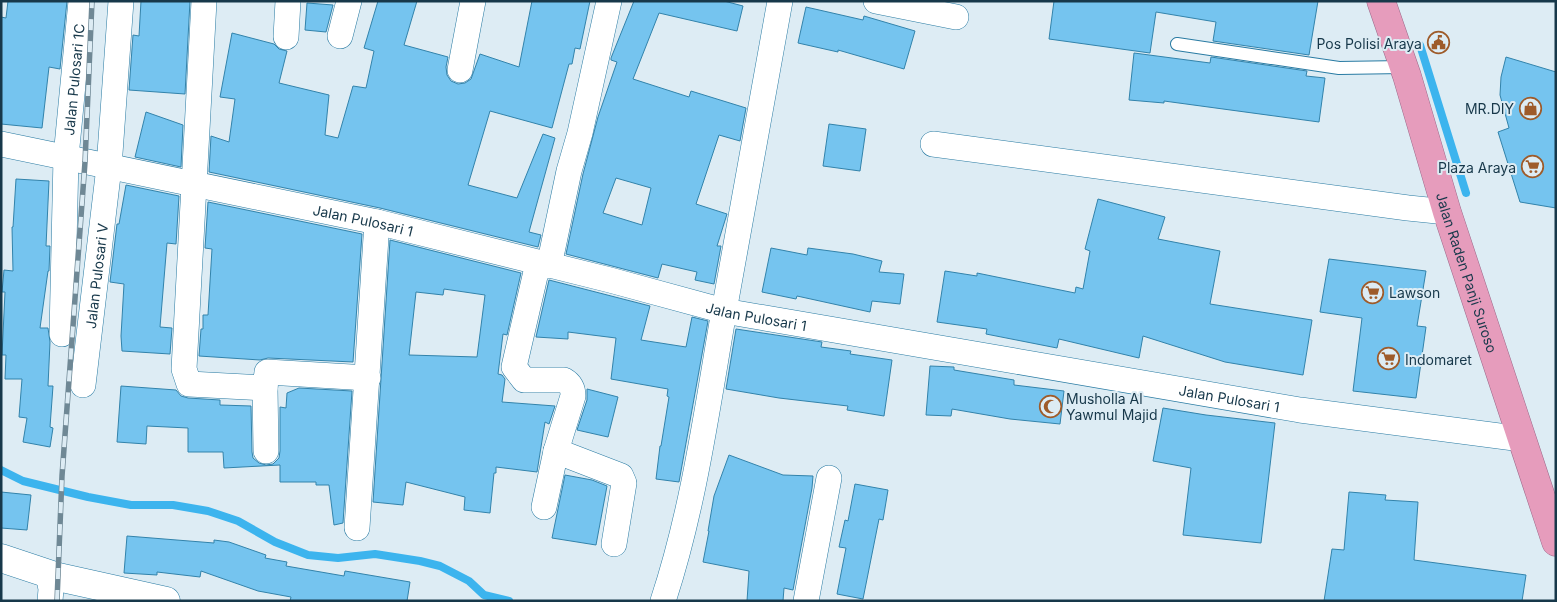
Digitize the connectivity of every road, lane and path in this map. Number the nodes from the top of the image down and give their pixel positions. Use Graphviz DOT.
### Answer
graph roads {
  1 [pos="81,1"];
  2 [pos="120,1"];
  3 [pos="204,1"];
  4 [pos="288,1"];
  5 [pos="349,1"];
  6 [pos="472,1"];
  7 [pos="609,1"];
  8 [pos="780,1"];
  9 [pos="876,1"];
  10 [pos="1381,1"];
  11 [pos="956,17"];
  12 [pos="340,36"];
  13 [pos="286,37"];
  14 [pos="1177,44"];
  15 [pos="1403,67"];
  16 [pos="460,70"];
  17 [pos="1,144"];
  18 [pos="933,144"];
  19 [pos="66,157"];
  20 [pos="109,167"];
  21 [pos="193,185"];
  22 [pos="1447,212"];
  23 [pos="377,222"];
  24 [pos="543,265"];
  25 [pos="724,311"];
  26 [pos="62,334"];
  27 [pos="368,378"];
  28 [pos="84,385"];
  29 [pos="265,388"];
  30 [pos="1522,439"];
  31 [pos="266,451"];
  32 [pos="556,451"];
  33 [pos="829,478"];
  34 [pos="544,506"];
  35 [pos="357,528"];
  36 [pos="1556,542"];
  37 [pos="614,544"];
  38 [pos="1,558"];
  39 [pos="48,574"];
  40 [pos="98,593"];
  41 [pos="50,601"];
  42 [pos="166,601"];
  43 [pos="663,601"];
  44 [pos="806,601"];
  1 -- 19 [label="street, Jalan Pulosari 1C"];
  2 -- 20 [label="street, Jalan Pulosari V"];
  3 -- 21 [label="street"];
  4 -- 13 [label="street"];
  5 -- 12 [label="street"];
  6 -- 16 [label="street"];
  7 -- 24 [label="street"];
  8 -- 25 [label="street"];
  9 -- 11 [label="street"];
  10 -- 15 [label="highway, Jalan Raden Panji Suroso"];
  14 -- 15 [label="lane"];
  15 -- 22 [label="highway, Jalan Raden Panji Suroso"];
  17 -- 19 [label="street, Jalan Pulosari 1"];
  18 -- 22 [label="street"];
  19 -- 20 [label="street, Jalan Pulosari 1"];
  19 -- 26 [label="street, Jalan Pulosari 1C"];
  20 -- 21 [label="street, Jalan Pulosari 1"];
  20 -- 28 [label="street, Jalan Pulosari V"];
  21 -- 23 [label="street, Jalan Pulosari 1"];
  21 -- 29 [label="street"];
  22 -- 30 [label="highway, Jalan Raden Panji Suroso"];
  23 -- 24 [label="street, Jalan Pulosari 1"];
  23 -- 27 [label="street"];
  24 -- 25 [label="street, Jalan Pulosari 1"];
  24 -- 32 [label="street"];
  25 -- 30 [label="street, Jalan Pulosari 1"];
  25 -- 43 [label="street"];
  27 -- 29 [label="street"];
  27 -- 35 [label="street"];
  29 -- 31 [label="street"];
  30 -- 36 [label="highway, Jalan Raden Panji Suroso"];
  32 -- 34 [label="street"];
  32 -- 37 [label="street"];
  33 -- 44 [label="street"];
  38 -- 39 [label="street"];
  39 -- 40 [label="street"];
  39 -- 41 [label="street"];
  40 -- 42 [label="street"];
}
